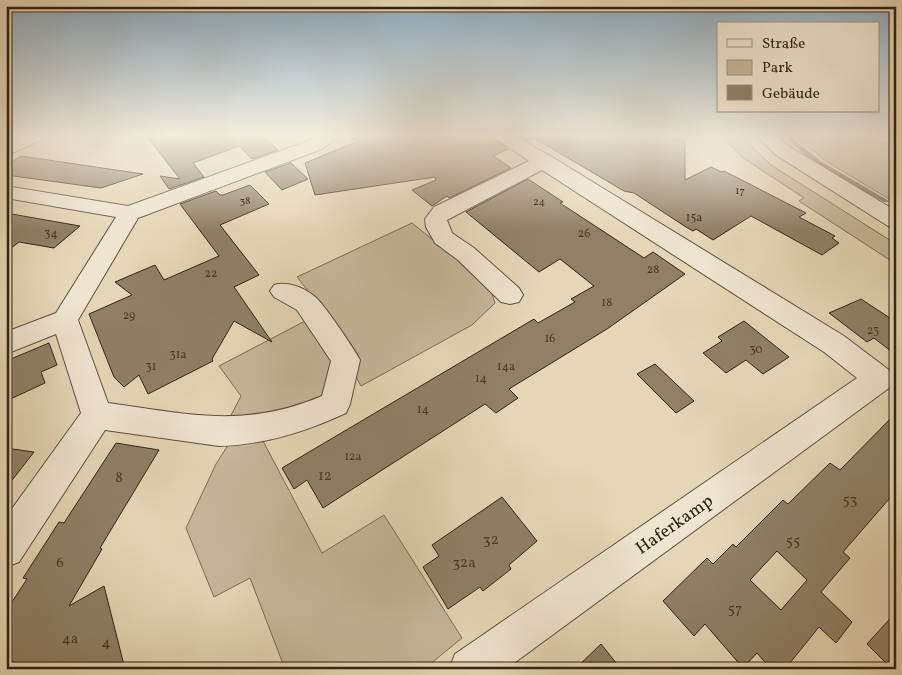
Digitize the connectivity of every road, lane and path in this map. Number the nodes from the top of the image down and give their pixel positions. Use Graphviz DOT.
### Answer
graph roads {
  1 [pos="257,166"];
  2 [pos="533,166"];
  3 [pos="553,166"];
  4 [pos="808,166"];
  5 [pos="6,192"];
  6 [pos="130,213"];
  7 [pos="896,221"];
  8 [pos="283,291"];
  9 [pos="510,296"];
  10 [pos="65,320"];
  11 [pos="6,344"];
  12 [pos="888,384"];
  13 [pos="97,415"];
  14 [pos="6,549"];
  15 [pos="478,666"];
  1 -- 6 [label="street"];
  2 -- 9 [label="street"];
  3 -- 12 [label="street, Haferkamp"];
  4 -- 7 [label="street"];
  5 -- 6 [label="street"];
  6 -- 10 [label="street"];
  8 -- 13 [label="street"];
  10 -- 11 [label="street"];
  10 -- 13 [label="street"];
  12 -- 15 [label="street, Haferkamp"];
  13 -- 14 [label="street"];
}
